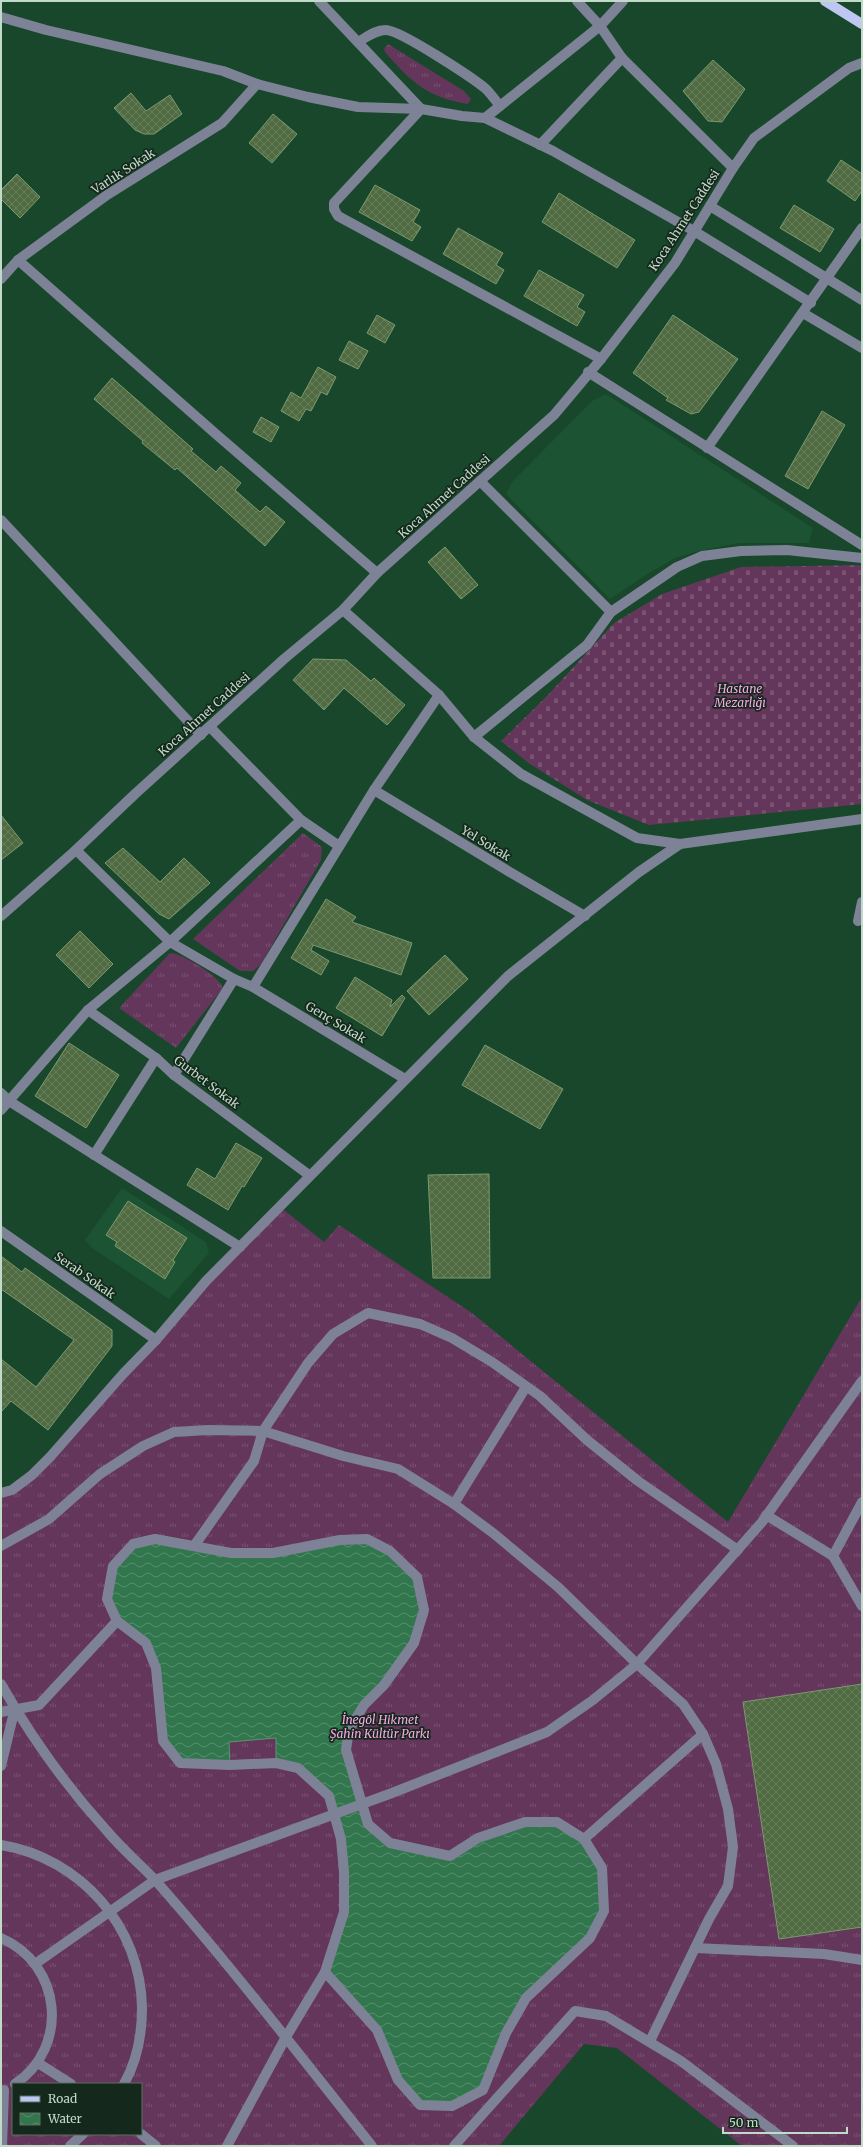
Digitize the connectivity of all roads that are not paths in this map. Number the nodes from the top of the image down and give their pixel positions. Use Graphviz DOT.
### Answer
graph roads {
  1 [pos="319,1"];
  2 [pos="577,1"];
  3 [pos="623,1"];
  4 [pos="825,1"];
  5 [pos="1,17"];
  6 [pos="862,24"];
  7 [pos="600,26"];
  8 [pos="358,42"];
  9 [pos="622,58"];
  10 [pos="862,63"];
  11 [pos="257,84"];
  12 [pos="500,106"];
  13 [pos="421,109"];
  14 [pos="485,118"];
  15 [pos="540,145"];
  16 [pos="733,168"];
  17 [pos="710,206"];
  18 [pos="862,228"];
  19 [pos="694,231"];
  20 [pos="18,260"];
  21 [pos="825,278"];
  22 [pos="1,279"];
  23 [pos="862,300"];
  24 [pos="810,303"];
  25 [pos="803,313"];
  26 [pos="862,348"];
  27 [pos="600,359"];
  28 [pos="588,372"];
  29 [pos="707,448"];
  30 [pos="480,481"];
  31 [pos="1,520"];
  32 [pos="862,545"];
  33 [pos="862,558"];
  34 [pos="377,573"];
  35 [pos="343,610"];
  36 [pos="611,612"];
  37 [pos="439,695"];
  38 [pos="210,727"];
  39 [pos="201,735"];
  40 [pos="474,737"];
  41 [pos="374,790"];
  42 [pos="862,819"];
  43 [pos="301,820"];
  44 [pos="680,844"];
  45 [pos="339,846"];
  46 [pos="76,850"];
  47 [pos="862,902"];
  48 [pos="1,916"];
  49 [pos="585,916"];
  50 [pos="858,921"];
  51 [pos="170,942"];
  52 [pos="234,979"];
  53 [pos="253,986"];
  54 [pos="88,1010"];
  55 [pos="156,1058"];
  56 [pos="174,1075"];
  57 [pos="405,1079"];
  58 [pos="1,1093"];
  59 [pos="9,1101"];
  60 [pos="1,1110"];
  61 [pos="94,1154"];
  62 [pos="309,1175"];
  63 [pos="1,1231"];
  64 [pos="240,1247"];
  65 [pos="156,1340"];
  66 [pos="862,1381"];
  67 [pos="526,1387"];
  68 [pos="263,1431"];
  69 [pos="1,1493"];
  70 [pos="862,1502"];
  71 [pos="454,1504"];
  72 [pos="766,1515"];
  73 [pos="1,1546"];
  74 [pos="194,1546"];
  75 [pos="738,1550"];
  76 [pos="833,1556"];
  77 [pos="862,1606"];
  78 [pos="117,1621"];
  79 [pos="637,1664"];
  80 [pos="1,1684"];
  81 [pos="15,1708"];
  82 [pos="1,1712"];
  83 [pos="703,1734"];
  84 [pos="1,1766"];
  85 [pos="362,1804"];
  86 [pos="334,1814"];
  87 [pos="584,1839"];
  88 [pos="1,1845"];
  89 [pos="155,1880"];
  90 [pos="110,1911"];
  91 [pos="1,1938"];
  92 [pos="695,1948"];
  93 [pos="862,1960"];
  94 [pos="35,1964"];
  95 [pos="325,1972"];
  96 [pos="286,2037"];
  97 [pos="650,2041"];
  98 [pos="38,2063"];
  99 [pos="17,2083"];
  100 [pos="69,2083"];
  101 [pos="124,2083"];
  102 [pos="12,2086"];
  103 [pos="2,2091"];
  104 [pos="82,2135"];
  105 [pos="142,2135"];
  106 [pos="2,2146"];
  107 [pos="70,2146"];
  108 [pos="156,2146"];
  109 [pos="227,2146"];
  110 [pos="372,2146"];
  111 [pos="454,2146"];
  112 [pos="793,2146"];
  1 -- 8 [label="street"];
  2 -- 7 [label="street"];
  3 -- 7 [label="street"];
  4 -- 6 [label="main road"];
  5 -- 11 [label="street"];
  7 -- 9 [label="street"];
  7 -- 12 [label="street"];
  8 -- 12 [label="street"];
  8 -- 13 [label="street"];
  9 -- 15 [label="street"];
  9 -- 16 [label="street"];
  10 -- 16 [label="street, Koca Ahmet Caddesi"];
  11 -- 13 [label="street"];
  11 -- 20 [label="street, Varlık Sokak"];
  12 -- 14 [label="street"];
  13 -- 14 [label="street"];
  13 -- 27 [label="street"];
  14 -- 15 [label="street"];
  15 -- 19 [label="street"];
  16 -- 17 [label="street, Koca Ahmet Caddesi"];
  17 -- 19 [label="street, Koca Ahmet Caddesi"];
  17 -- 21 [label="street"];
  18 -- 21 [label="street"];
  19 -- 24 [label="street"];
  19 -- 27 [label="street, Koca Ahmet Caddesi"];
  20 -- 22 [label="street, Varlık Sokak"];
  20 -- 34 [label="street"];
  21 -- 23 [label="street"];
  21 -- 24 [label="street"];
  24 -- 25 [label="street"];
  25 -- 26 [label="street"];
  25 -- 29 [label="street"];
  27 -- 28 [label="street, Koca Ahmet Caddesi"];
  28 -- 29 [label="street"];
  28 -- 30 [label="street, Koca Ahmet Caddesi"];
  29 -- 32 [label="street"];
  30 -- 34 [label="street, Koca Ahmet Caddesi"];
  30 -- 36 [label="street"];
  31 -- 39 [label="street"];
  33 -- 36 [label="street"];
  34 -- 35 [label="street, Koca Ahmet Caddesi"];
  35 -- 37 [label="street"];
  35 -- 38 [label="street, Koca Ahmet Caddesi"];
  36 -- 40 [label="street"];
  37 -- 40 [label="street"];
  37 -- 41 [label="street"];
  38 -- 39 [label="street, Koca Ahmet Caddesi"];
  38 -- 43 [label="street"];
  39 -- 46 [label="street, Koca Ahmet Caddesi"];
  40 -- 44 [label="street"];
  41 -- 45 [label="street"];
  41 -- 49 [label="street, Yel Sokak"];
  42 -- 44 [label="street"];
  43 -- 45 [label="street"];
  43 -- 51 [label="street"];
  44 -- 49 [label="street"];
  45 -- 53 [label="street"];
  46 -- 48 [label="street, Koca Ahmet Caddesi"];
  46 -- 51 [label="street, Genç Sokak"];
  47 -- 50 [label="street"];
  49 -- 57 [label="street"];
  51 -- 52 [label="street, Genç Sokak"];
  51 -- 54 [label="street"];
  52 -- 53 [label="street, Genç Sokak"];
  52 -- 56 [label="street"];
  53 -- 57 [label="street, Genç Sokak"];
  54 -- 55 [label="street, Gurbet Sokak"];
  54 -- 59 [label="street"];
  55 -- 56 [label="street, Gurbet Sokak"];
  55 -- 61 [label="street"];
  56 -- 62 [label="street, Gurbet Sokak"];
  57 -- 62 [label="street"];
  58 -- 59 [label="street"];
  59 -- 60 [label="street"];
  59 -- 61 [label="street"];
  61 -- 64 [label="street"];
  62 -- 64 [label="street"];
  63 -- 65 [label="street, Serab Sokak"];
  64 -- 65 [label="street"];
  65 -- 69 [label="street"];
  66 -- 72 [label="street"];
  67 -- 68 [label="street"];
  67 -- 71 [label="street"];
  67 -- 75 [label="street"];
  68 -- 71 [label="street"];
  68 -- 73 [label="street"];
  68 -- 74 [label="street"];
  70 -- 76 [label="street"];
  71 -- 79 [label="street"];
  72 -- 75 [label="street"];
  72 -- 76 [label="street"];
  74 -- 78 [label="street"];
  74 -- 85 [label="street"];
  75 -- 79 [label="street"];
  76 -- 77 [label="street"];
  78 -- 81 [label="street"];
  78 -- 86 [label="street"];
  79 -- 83 [label="street"];
  79 -- 85 [label="street"];
  80 -- 81 [label="street"];
  81 -- 82 [label="street"];
  81 -- 84 [label="street"];
  81 -- 89 [label="street"];
  83 -- 87 [label="street"];
  83 -- 92 [label="street"];
  85 -- 86 [label="street"];
  85 -- 87 [label="street"];
  86 -- 89 [label="street"];
  86 -- 95 [label="street"];
  87 -- 95 [label="street"];
  88 -- 90 [label="street"];
  89 -- 90 [label="street"];
  89 -- 96 [label="street"];
  90 -- 94 [label="street"];
  90 -- 101 [label="street"];
  91 -- 94 [label="street"];
  92 -- 93 [label="street"];
  92 -- 97 [label="street"];
  94 -- 98 [label="street"];
  95 -- 96 [label="street"];
  96 -- 109 [label="street"];
  96 -- 110 [label="street"];
  97 -- 111 [label="street"];
  97 -- 112 [label="street"];
  98 -- 99 [label="street"];
  98 -- 100 [label="street"];
  102 -- 103 [label="street"];
  103 -- 106 [label="street"];
  104 -- 107 [label="street"];
  105 -- 108 [label="street"];
}
